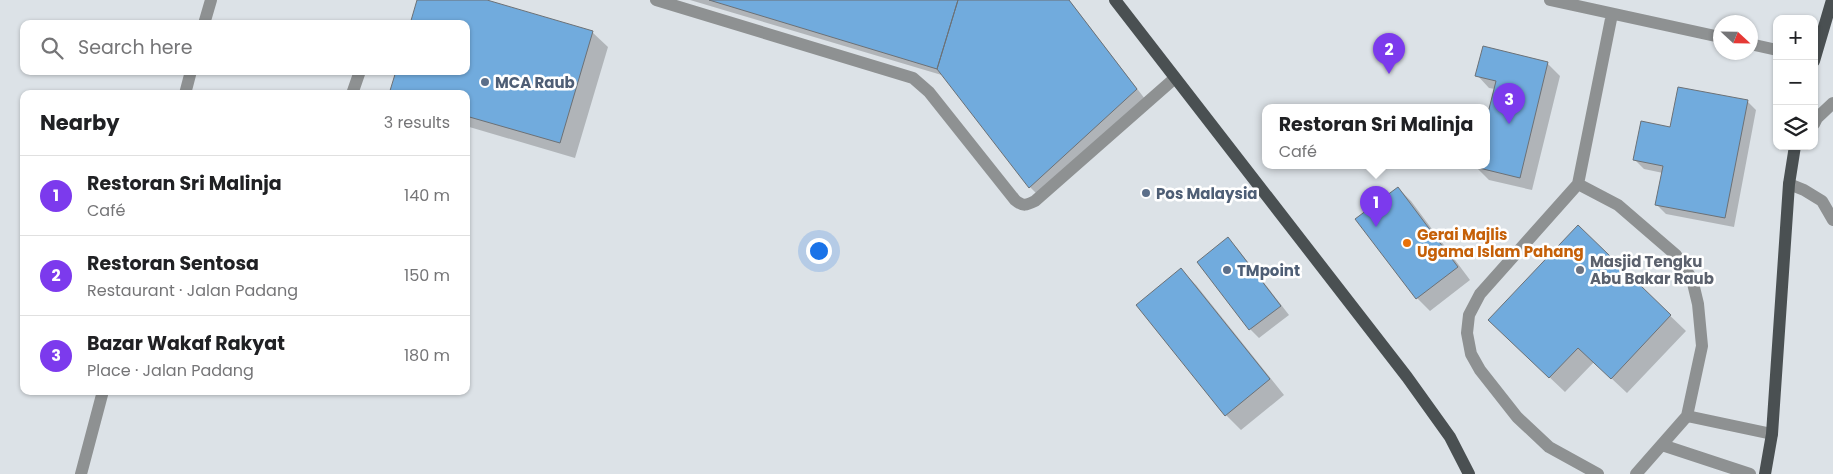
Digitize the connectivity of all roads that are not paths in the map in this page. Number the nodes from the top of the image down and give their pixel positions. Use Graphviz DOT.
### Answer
graph roads {
  1 [pos="211,0"];
  2 [pos="656,0"];
  3 [pos="1550,0"];
  4 [pos="1832,0"];
  5 [pos="1117,2"];
  6 [pos="1612,14"];
  7 [pos="205,20"];
  8 [pos="1713,36"];
  9 [pos="1758,46"];
  10 [pos="1773,49"];
  11 [pos="1818,49"];
  12 [pos="190,75"];
  13 [pos="359,75"];
  14 [pos="1175,78"];
  15 [pos="186,90"];
  16 [pos="353,90"];
  17 [pos="1833,103"];
  18 [pos="1818,118"];
  19 [pos="1794,150"];
  20 [pos="1800,150"];
  21 [pos="1792,165"];
  22 [pos="1578,184"];
  23 [pos="1789,184"];
  24 [pos="1833,220"];
  25 [pos="103,395"];
  26 [pos="1687,416"];
  27 [pos="1772,434"];
  28 [pos="1662,445"];
  29 [pos="81,474"];
  30 [pos="1468,474"];
  31 [pos="1598,474"];
  32 [pos="1636,474"];
  33 [pos="1750,474"];
  34 [pos="1765,474"];
  1 -- 7 [label="street"];
  2 -- 14 [label="street"];
  3 -- 6 [label="street"];
  4 -- 11 [label="main road"];
  5 -- 14 [label="main road"];
  6 -- 8 [label="street"];
  6 -- 22 [label="street"];
  9 -- 10 [label="street"];
  12 -- 15 [label="street"];
  13 -- 16 [label="street"];
  14 -- 30 [label="main road"];
  17 -- 18 [label="street"];
  19 -- 21 [label="main road"];
  20 -- 21 [label="street"];
  21 -- 23 [label="main road"];
  22 -- 26 [label="street"];
  22 -- 31 [label="street"];
  23 -- 24 [label="street"];
  23 -- 27 [label="main road"];
  25 -- 29 [label="street"];
  26 -- 27 [label="street"];
  26 -- 28 [label="street"];
  27 -- 34 [label="main road"];
  28 -- 32 [label="street"];
  28 -- 33 [label="street"];
}
